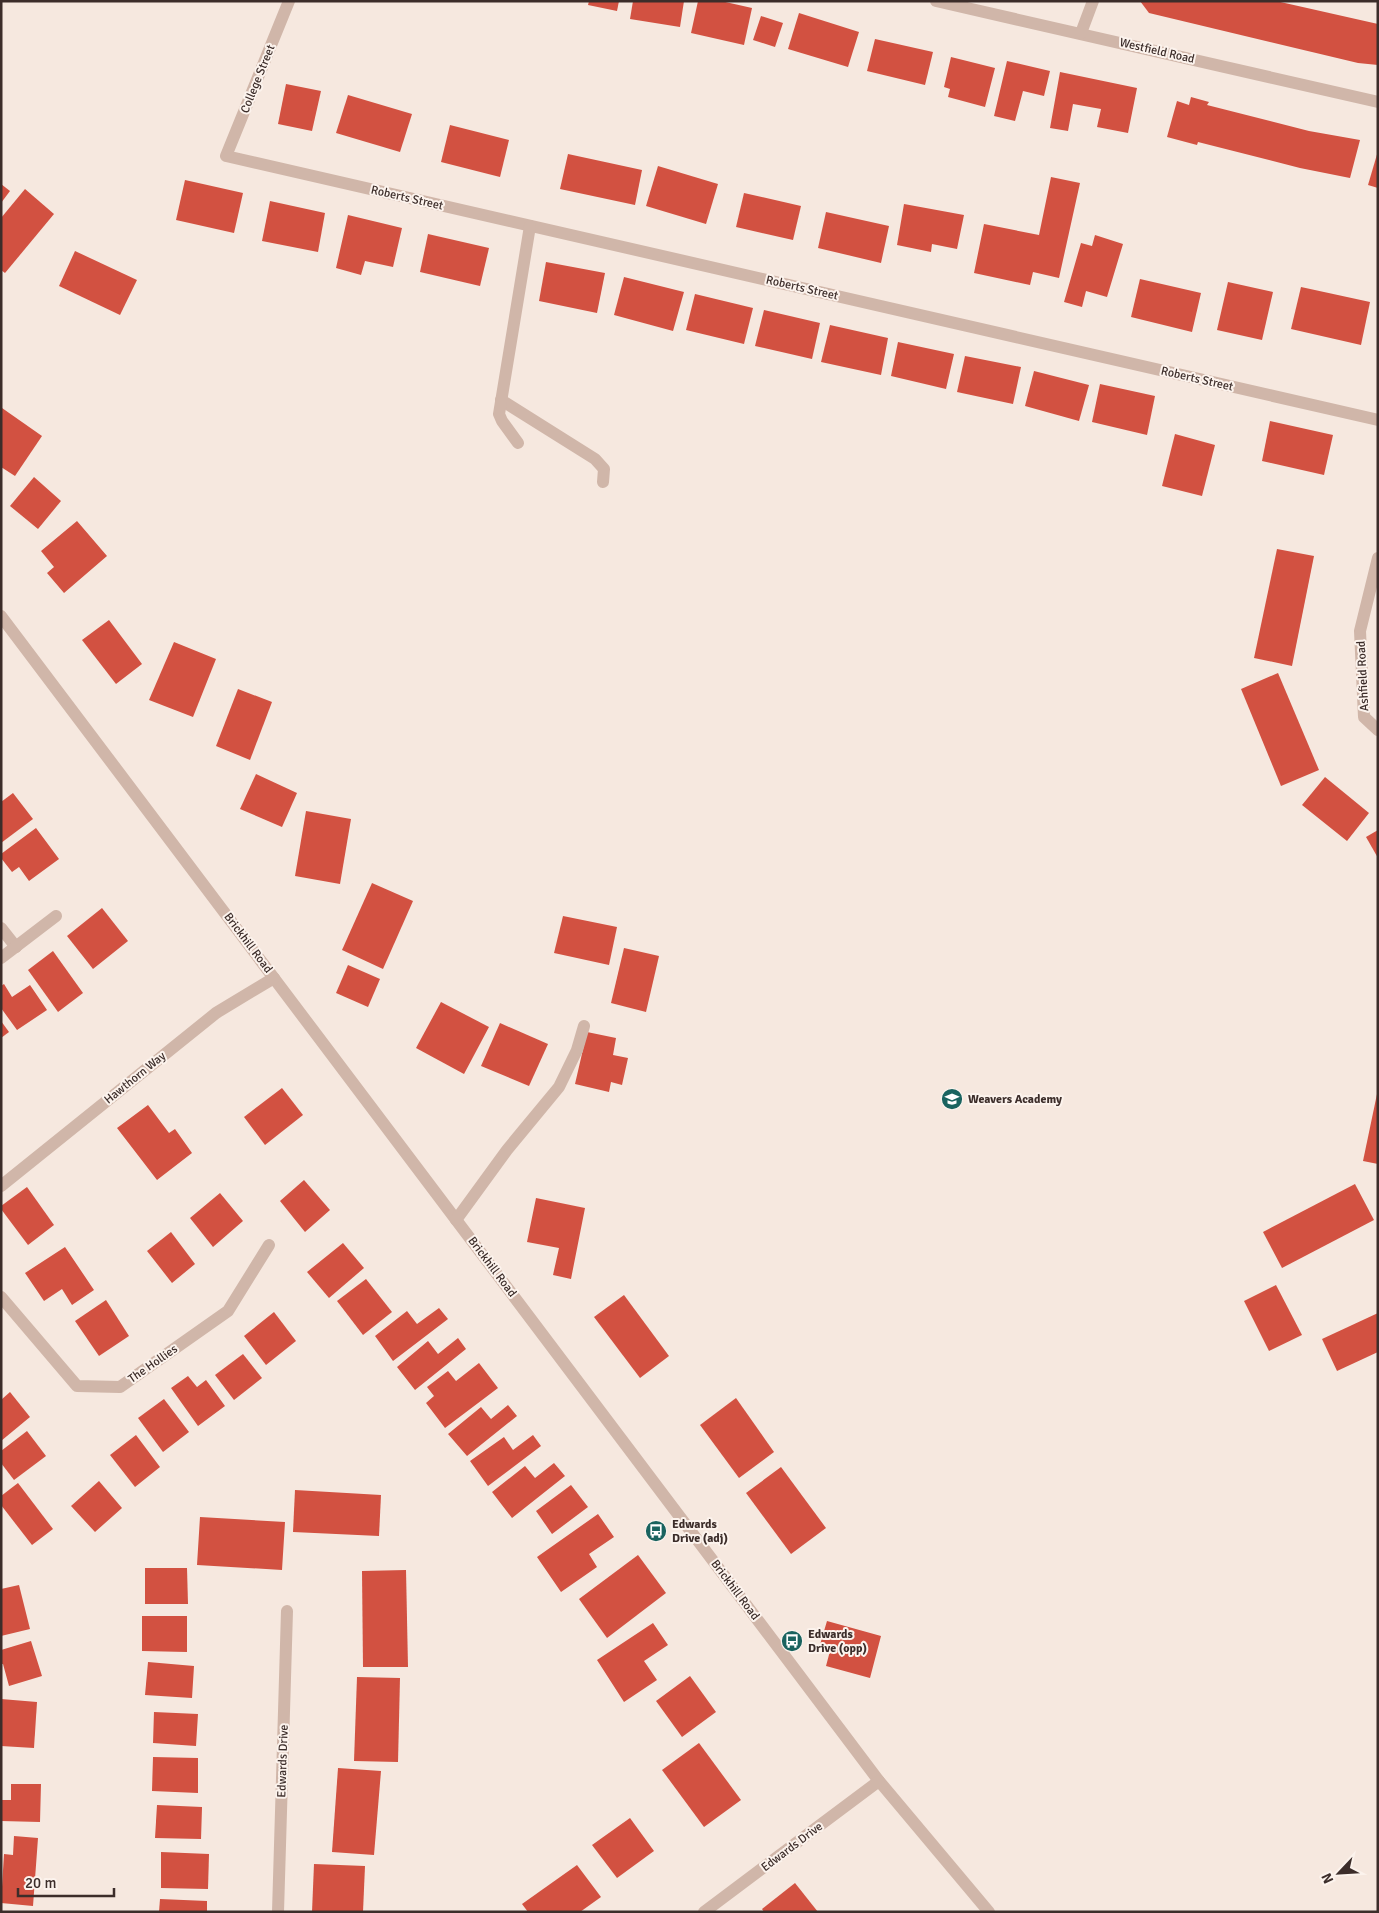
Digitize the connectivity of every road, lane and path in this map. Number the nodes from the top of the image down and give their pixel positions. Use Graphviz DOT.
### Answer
graph roads {
  1 [pos="289,1"];
  2 [pos="936,1"];
  3 [pos="1093,1"];
  4 [pos="1081,34"];
  5 [pos="1378,102"];
  6 [pos="226,156"];
  7 [pos="530,226"];
  8 [pos="501,400"];
  9 [pos="1378,420"];
  10 [pos="518,443"];
  11 [pos="603,482"];
  12 [pos="1378,558"];
  13 [pos="1,616"];
  14 [pos="1378,730"];
  15 [pos="56,916"];
  16 [pos="1,928"];
  17 [pos="16,947"];
  18 [pos="1,958"];
  19 [pos="274,978"];
  20 [pos="584,1026"];
  21 [pos="1,1186"];
  22 [pos="456,1220"];
  23 [pos="269,1246"];
  24 [pos="1,1298"];
  25 [pos="287,1611"];
  26 [pos="879,1781"];
  27 [pos="278,1912"];
  28 [pos="704,1912"];
  29 [pos="989,1912"];
  1 -- 6 [label="street, College Street"];
  2 -- 4 [label="street, Westfield Road"];
  3 -- 4 [label="street"];
  4 -- 5 [label="street, Westfield Road"];
  6 -- 7 [label="street, Roberts Street"];
  7 -- 8 [label="street"];
  7 -- 9 [label="street, Roberts Street"];
  8 -- 10 [label="street"];
  8 -- 11 [label="street"];
  12 -- 14 [label="street, Ashfield Road"];
  13 -- 19 [label="street, Brickhill Road"];
  15 -- 17 [label="street"];
  16 -- 17 [label="street"];
  17 -- 18 [label="street"];
  19 -- 21 [label="street, Hawthorn Way"];
  19 -- 22 [label="street, Brickhill Road"];
  20 -- 22 [label="street"];
  22 -- 26 [label="street, Brickhill Road"];
  23 -- 24 [label="street, The Hollies"];
  25 -- 27 [label="street, Edwards Drive"];
  26 -- 28 [label="street, Edwards Drive"];
  26 -- 29 [label="street, Brickhill Road"];
}
